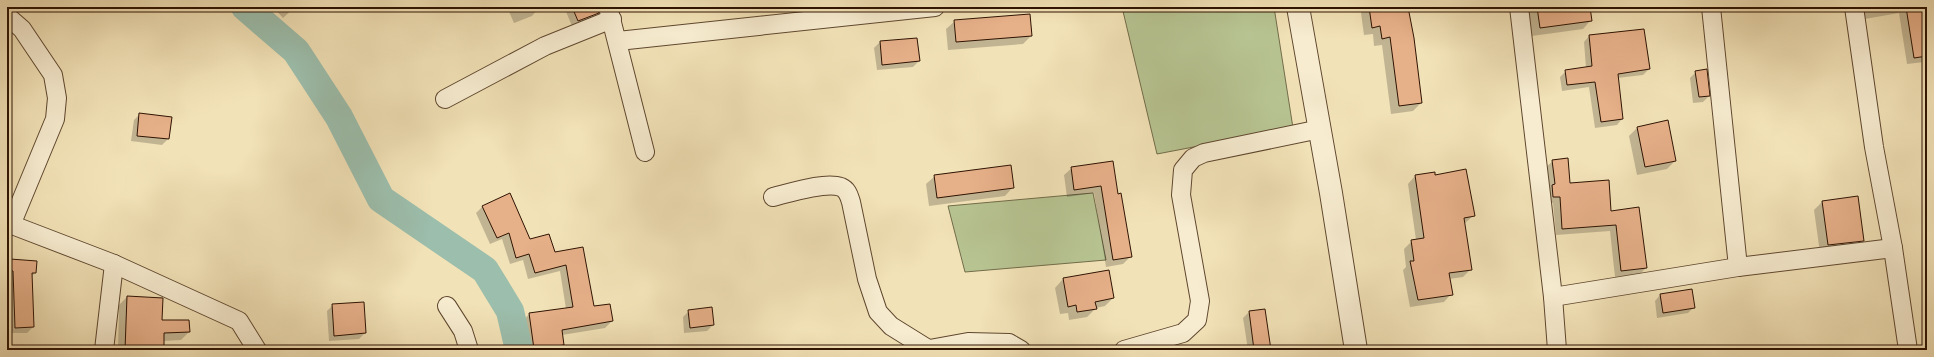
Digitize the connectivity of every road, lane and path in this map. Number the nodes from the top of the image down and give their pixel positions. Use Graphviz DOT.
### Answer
graph roads {
  1 [pos="934,7"];
  2 [pos="1298,7"];
  3 [pos="1519,7"];
  4 [pos="1711,7"];
  5 [pos="1854,7"];
  6 [pos="610,13"];
  7 [pos="7,16"];
  8 [pos="618,41"];
  9 [pos="445,99"];
  10 [pos="1320,129"];
  11 [pos="645,152"];
  12 [pos="773,197"];
  13 [pos="9,224"];
  14 [pos="1893,248"];
  15 [pos="114,264"];
  16 [pos="1738,267"];
  17 [pos="1553,297"];
  18 [pos="447,306"];
  19 [pos="926,349"];
  20 [pos="104,350"];
  21 [pos="257,350"];
  22 [pos="469,350"];
  23 [pos="1021,350"];
  24 [pos="1124,350"];
  25 [pos="1356,350"];
  26 [pos="1557,350"];
  27 [pos="1908,350"];
  1 -- 8 [label="street"];
  2 -- 10 [label="street"];
  3 -- 17 [label="street"];
  4 -- 16 [label="street"];
  5 -- 14 [label="street"];
  6 -- 8 [label="street"];
  6 -- 9 [label="street"];
  7 -- 13 [label="street"];
  8 -- 11 [label="street"];
  10 -- 24 [label="street"];
  10 -- 25 [label="street"];
  12 -- 19 [label="street"];
  13 -- 15 [label="street"];
  14 -- 16 [label="street"];
  14 -- 27 [label="street"];
  15 -- 20 [label="street"];
  15 -- 21 [label="street"];
  16 -- 17 [label="street"];
  17 -- 26 [label="street"];
  18 -- 22 [label="street"];
  19 -- 23 [label="street"];
}
